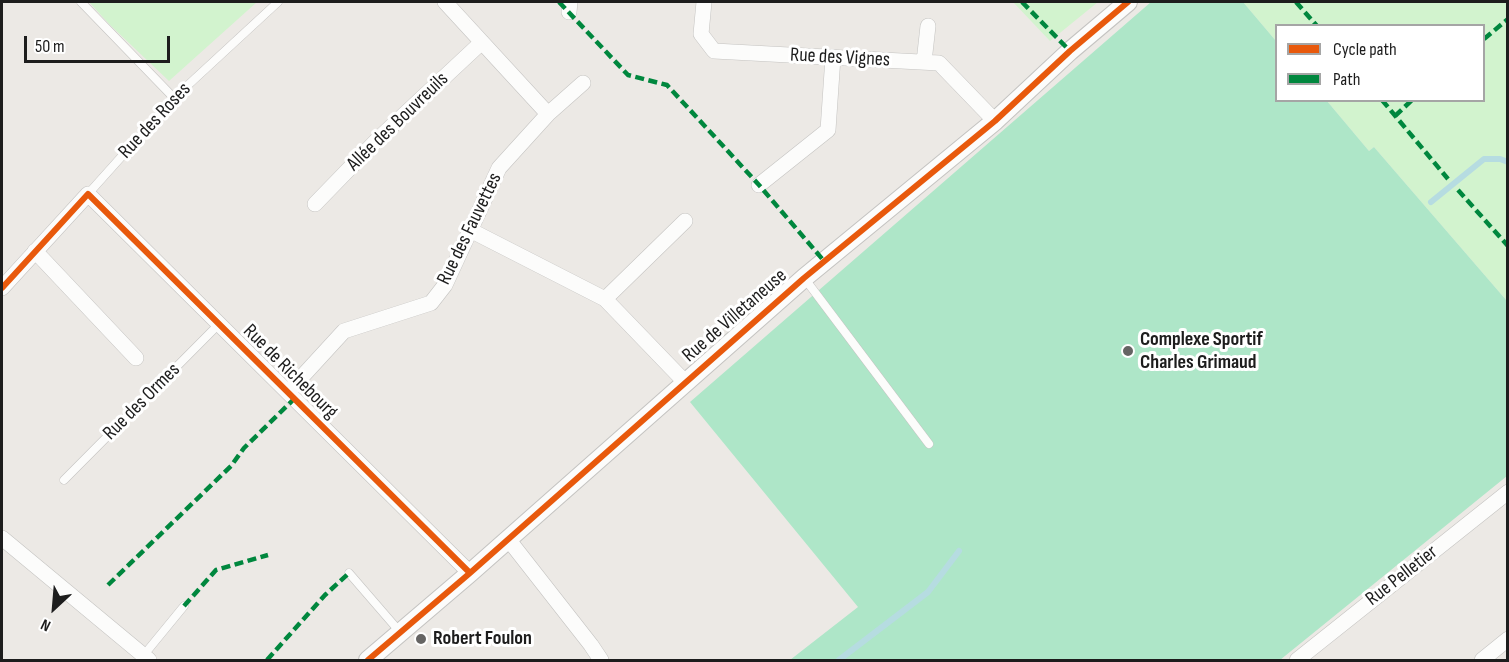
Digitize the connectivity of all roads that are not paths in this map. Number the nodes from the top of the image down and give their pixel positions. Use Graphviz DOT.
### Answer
graph roads {
  1 [pos="81,2"];
  2 [pos="278,2"];
  3 [pos="445,2"];
  4 [pos="704,2"];
  5 [pos="1128,2"];
  6 [pos="928,26"];
  7 [pos="482,42"];
  8 [pos="833,57"];
  9 [pos="924,62"];
  10 [pos="583,83"];
  11 [pos="174,98"];
  12 [pos="548,114"];
  13 [pos="995,122"];
  14 [pos="759,185"];
  15 [pos="88,194"];
  16 [pos="315,204"];
  17 [pos="685,221"];
  18 [pos="470,230"];
  19 [pos="35,251"];
  20 [pos="804,278"];
  21 [pos="2,288"];
  22 [pos="605,299"];
  23 [pos="219,324"];
  24 [pos="136,358"];
  25 [pos="685,382"];
  26 [pos="288,392"];
  27 [pos="929,444"];
  28 [pos="64,480"];
  29 [pos="1508,492"];
  30 [pos="2,537"];
  31 [pos="508,539"];
  32 [pos="349,573"];
  33 [pos="470,573"];
  34 [pos="184,606"];
  35 [pos="400,633"];
  36 [pos="1508,639"];
  37 [pos="146,658"];
  38 [pos="368,660"];
  39 [pos="601,660"];
  40 [pos="1297,660"];
  41 [pos="1482,660"];
  1 -- 11 [label="lane"];
  2 -- 11 [label="lane, Rue des Roses"];
  3 -- 7 [label="street"];
  4 -- 8 [label="street, Rue des Vignes"];
  5 -- 13 [label="street, Rue de Villetaneuse"];
  6 -- 9 [label="street"];
  7 -- 12 [label="street"];
  7 -- 16 [label="street, Allée des Bouvreuils"];
  8 -- 9 [label="street, Rue des Vignes"];
  8 -- 14 [label="street"];
  9 -- 13 [label="street, Rue des Vignes"];
  10 -- 12 [label="street, Rue des Fauvettes"];
  11 -- 15 [label="lane, Rue des Roses"];
  12 -- 18 [label="street, Rue des Fauvettes"];
  13 -- 20 [label="street, Rue de Villetaneuse"];
  15 -- 19 [label="street"];
  15 -- 23 [label="street, Rue de Richebourg"];
  17 -- 22 [label="street"];
  18 -- 22 [label="street"];
  18 -- 26 [label="street, Rue des Fauvettes"];
  19 -- 21 [label="street"];
  19 -- 24 [label="street"];
  20 -- 25 [label="street, Rue de Villetaneuse"];
  20 -- 27 [label="lane"];
  22 -- 25 [label="street"];
  23 -- 26 [label="street, Rue de Richebourg"];
  23 -- 28 [label="lane, Rue des Ormes"];
  25 -- 31 [label="street, Rue de Villetaneuse"];
  26 -- 33 [label="street, Rue de Richebourg"];
  29 -- 40 [label="street, Rue Pelletier"];
  30 -- 37 [label="street"];
  31 -- 33 [label="street, Rue de Villetaneuse"];
  31 -- 39 [label="street"];
  32 -- 35 [label="lane"];
  33 -- 35 [label="street, Rue de Villetaneuse"];
  34 -- 37 [label="lane"];
  35 -- 38 [label="street, Rue de Villetaneuse"];
  36 -- 41 [label="street"];
}
